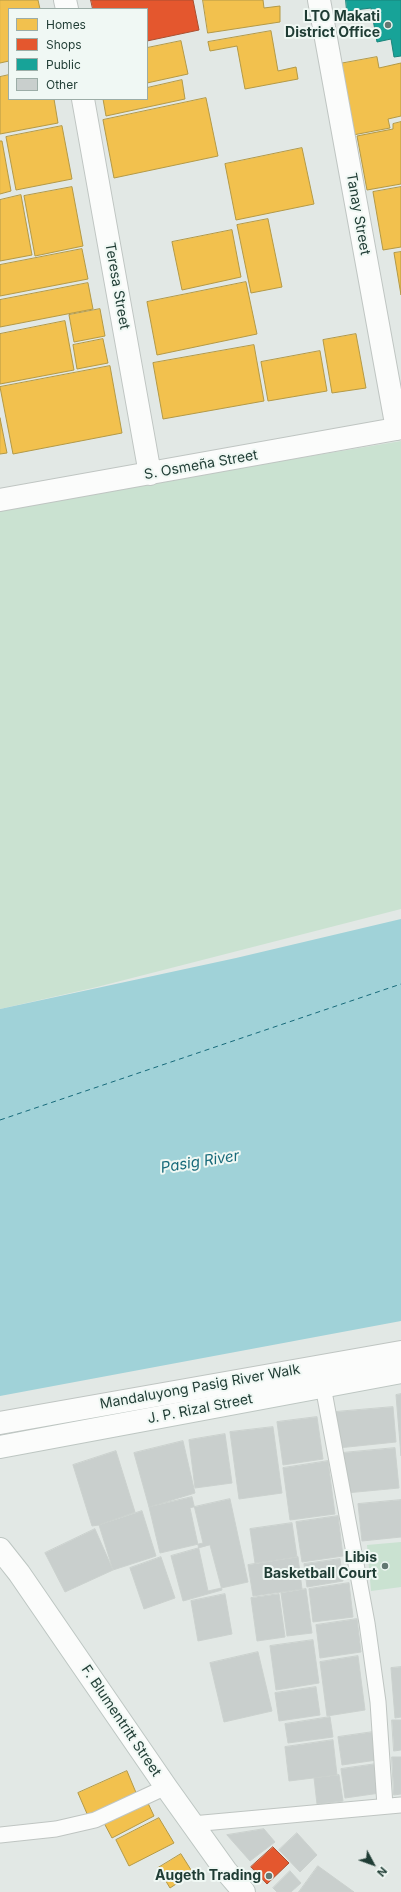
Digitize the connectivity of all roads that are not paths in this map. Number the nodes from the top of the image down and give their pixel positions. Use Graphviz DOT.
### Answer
graph roads {
  1 [pos="319,0"];
  2 [pos="83,100"];
  3 [pos="399,428"];
  4 [pos="150,474"];
  5 [pos="0,500"];
  6 [pos="401,1352"];
  7 [pos="401,1372"];
  8 [pos="323,1386"];
  9 [pos="0,1423"];
  10 [pos="0,1447"];
  11 [pos="0,1549"];
  12 [pos="166,1787"];
  13 [pos="401,1805"];
  14 [pos="385,1806"];
  15 [pos="192,1824"];
  16 [pos="0,1835"];
  17 [pos="244,1892"];
  1 -- 3 [label="street, Tanay Street"];
  2 -- 4 [label="street, Teresa Street"];
  3 -- 4 [label="street, S. Osmeña Street"];
  4 -- 5 [label="street, S. Osmeña Street"];
  6 -- 9 [label="street, Mandaluyong Pasig River Walk"];
  7 -- 8 [label="street, J. P. Rizal Street"];
  8 -- 10 [label="street, J. P. Rizal Street"];
  8 -- 14 [label="lane"];
  11 -- 12 [label="street, F. Blumentritt Street"];
  12 -- 15 [label="street, F. Blumentritt Street"];
  12 -- 16 [label="lane"];
  13 -- 14 [label="lane"];
  14 -- 15 [label="lane"];
  15 -- 17 [label="street, F. Blumentritt Street"];
}
